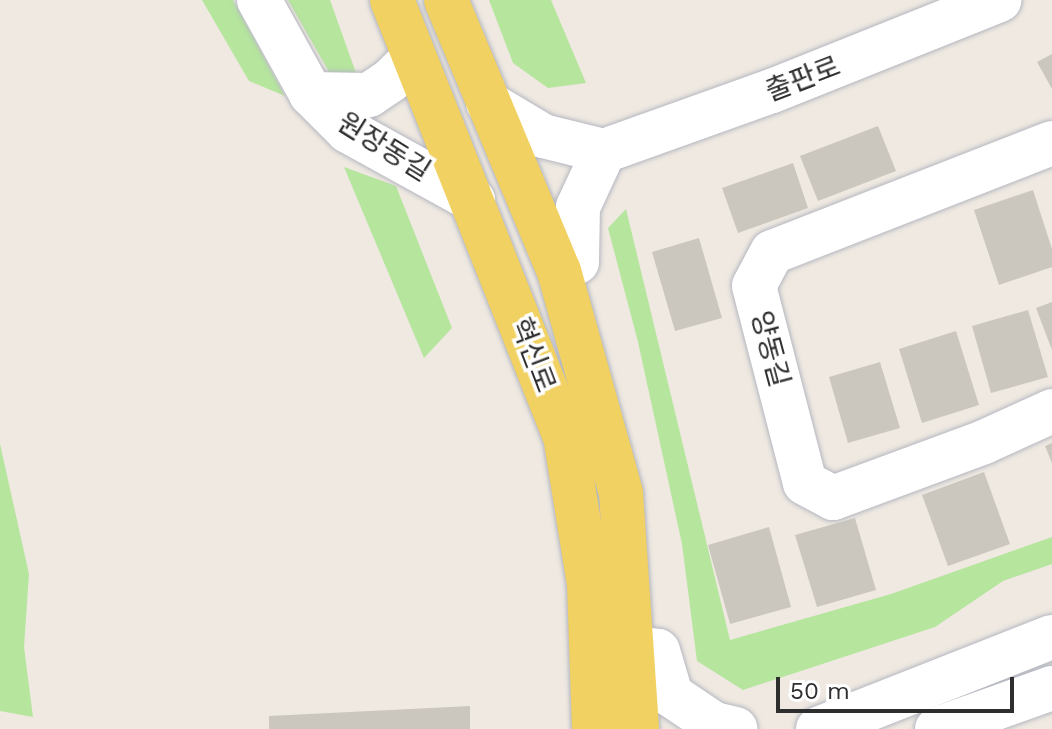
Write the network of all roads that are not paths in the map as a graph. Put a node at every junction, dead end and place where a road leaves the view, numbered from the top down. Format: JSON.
{"nodes":[{"id":1,"x":259,"y":0,"type":"edge"},
{"id":2,"x":392,"y":0,"type":"edge"},
{"id":3,"x":446,"y":0,"type":"edge"},
{"id":4,"x":1000,"y":0,"type":"edge"},
{"id":5,"x":414,"y":57,"type":"junction"},
{"id":6,"x":311,"y":94,"type":"junction"},
{"id":7,"x":488,"y":103,"type":"junction"},
{"id":8,"x":1052,"y":143,"type":"edge"},
{"id":9,"x":604,"y":151,"type":"junction"},
{"id":10,"x":473,"y":200,"type":"junction"},
{"id":11,"x":559,"y":271,"type":"junction"},
{"id":12,"x":1052,"y":411,"type":"edge"},
{"id":13,"x":1052,"y":637,"type":"edge"},
{"id":14,"x":634,"y":648,"type":"junction"},
{"id":15,"x":1052,"y":688,"type":"edge"},
{"id":16,"x":594,"y":729,"type":"edge"},
{"id":17,"x":637,"y":729,"type":"edge"},
{"id":18,"x":735,"y":729,"type":"edge"},
{"id":19,"x":818,"y":729,"type":"edge"},
{"id":20,"x":937,"y":729,"type":"edge"}],
"edges":[{"from":1,"to":6,"type":"street","name":"원장동길"},
{"from":2,"to":5,"type":"main road","name":"혁신로"},
{"from":3,"to":7,"type":"main road","name":"혁신로"},
{"from":4,"to":9,"type":"street","name":"출판로"},
{"from":5,"to":6,"type":"street"},
{"from":5,"to":10,"type":"main road","name":"혁신로"},
{"from":6,"to":10,"type":"street","name":"원장동길"},
{"from":7,"to":9,"type":"street"},
{"from":7,"to":11,"type":"main road","name":"혁신로"},
{"from":8,"to":12,"type":"street","name":"양동길"},
{"from":9,"to":11,"type":"street"},
{"from":10,"to":16,"type":"main road","name":"혁신로"},
{"from":11,"to":14,"type":"main road","name":"혁신로"},
{"from":13,"to":19,"type":"street"},
{"from":14,"to":17,"type":"main road","name":"혁신로"},
{"from":14,"to":18,"type":"street"},
{"from":15,"to":20,"type":"street"}]}
